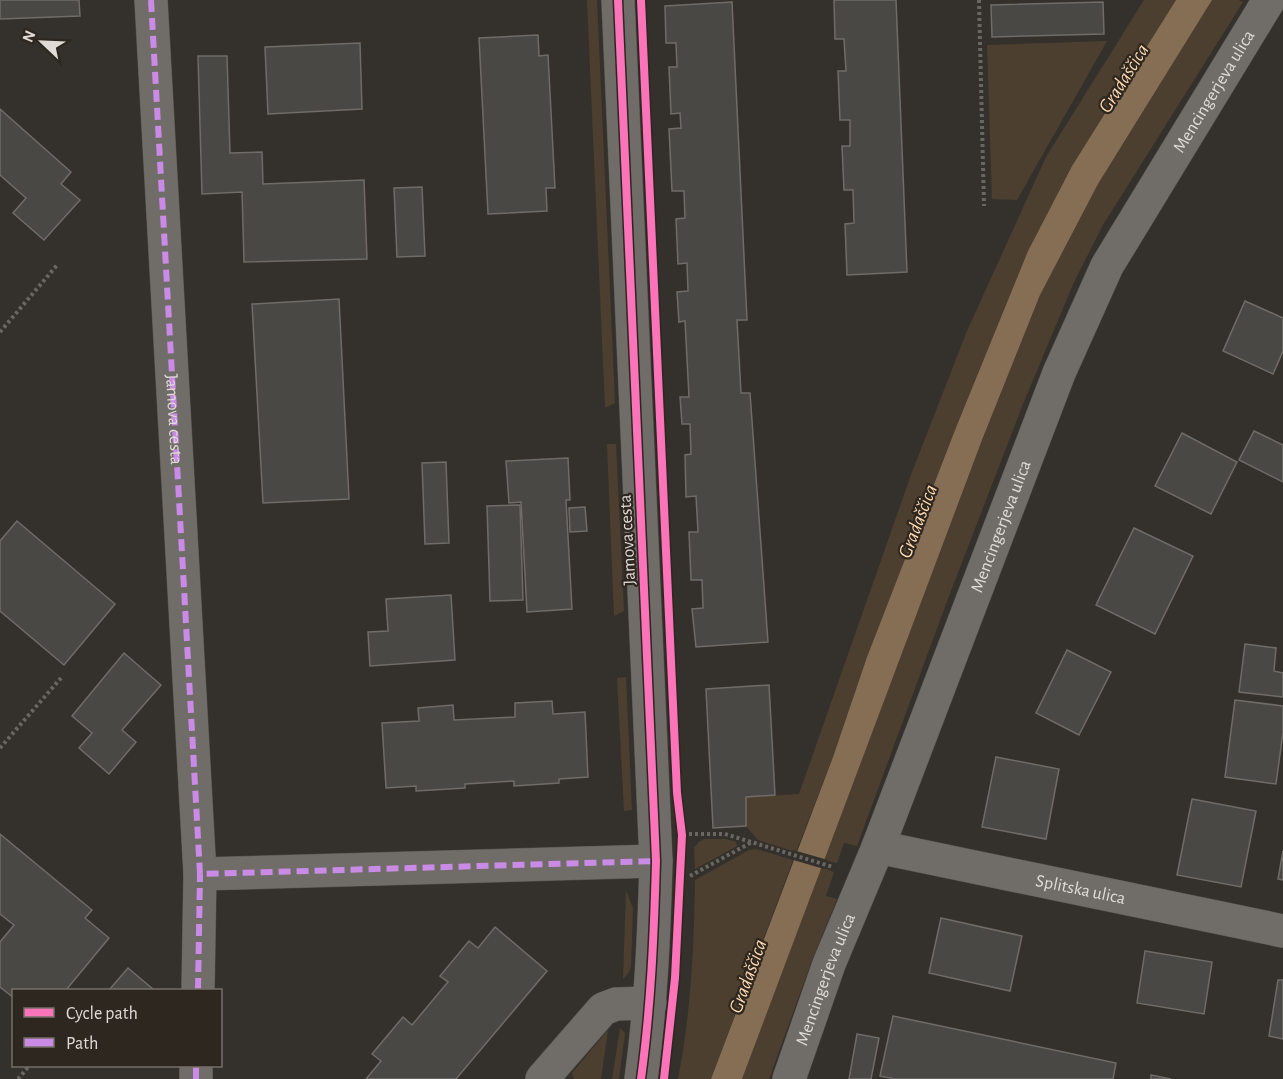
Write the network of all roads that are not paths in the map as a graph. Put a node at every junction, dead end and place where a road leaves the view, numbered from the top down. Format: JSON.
{"nodes":[{"id":1,"x":151,"y":0,"type":"edge"},
{"id":2,"x":618,"y":0,"type":"edge"},
{"id":3,"x":1269,"y":0,"type":"edge"},
{"id":4,"x":878,"y":847,"type":"junction"},
{"id":5,"x":656,"y":861,"type":"junction"},
{"id":6,"x":200,"y":874,"type":"junction"},
{"id":7,"x":1283,"y":931,"type":"edge"},
{"id":8,"x":198,"y":989,"type":"edge"},
{"id":9,"x":650,"y":1003,"type":"junction"},
{"id":10,"x":542,"y":1079,"type":"edge"},
{"id":11,"x":641,"y":1079,"type":"edge"},
{"id":12,"x":789,"y":1079,"type":"edge"}],
"edges":[{"from":1,"to":6,"type":"street","name":"Jamova cesta"},
{"from":2,"to":5,"type":"street","name":"Jamova cesta"},
{"from":3,"to":4,"type":"street","name":"Mencingerjeva ulica"},
{"from":4,"to":7,"type":"street","name":"Splitska ulica"},
{"from":4,"to":12,"type":"street","name":"Mencingerjeva ulica"},
{"from":5,"to":6,"type":"street"},
{"from":5,"to":9,"type":"street","name":"Jamova cesta"},
{"from":6,"to":8,"type":"street","name":"Jamova cesta"},
{"from":9,"to":10,"type":"street"},
{"from":9,"to":11,"type":"street","name":"Jamova cesta"}]}
